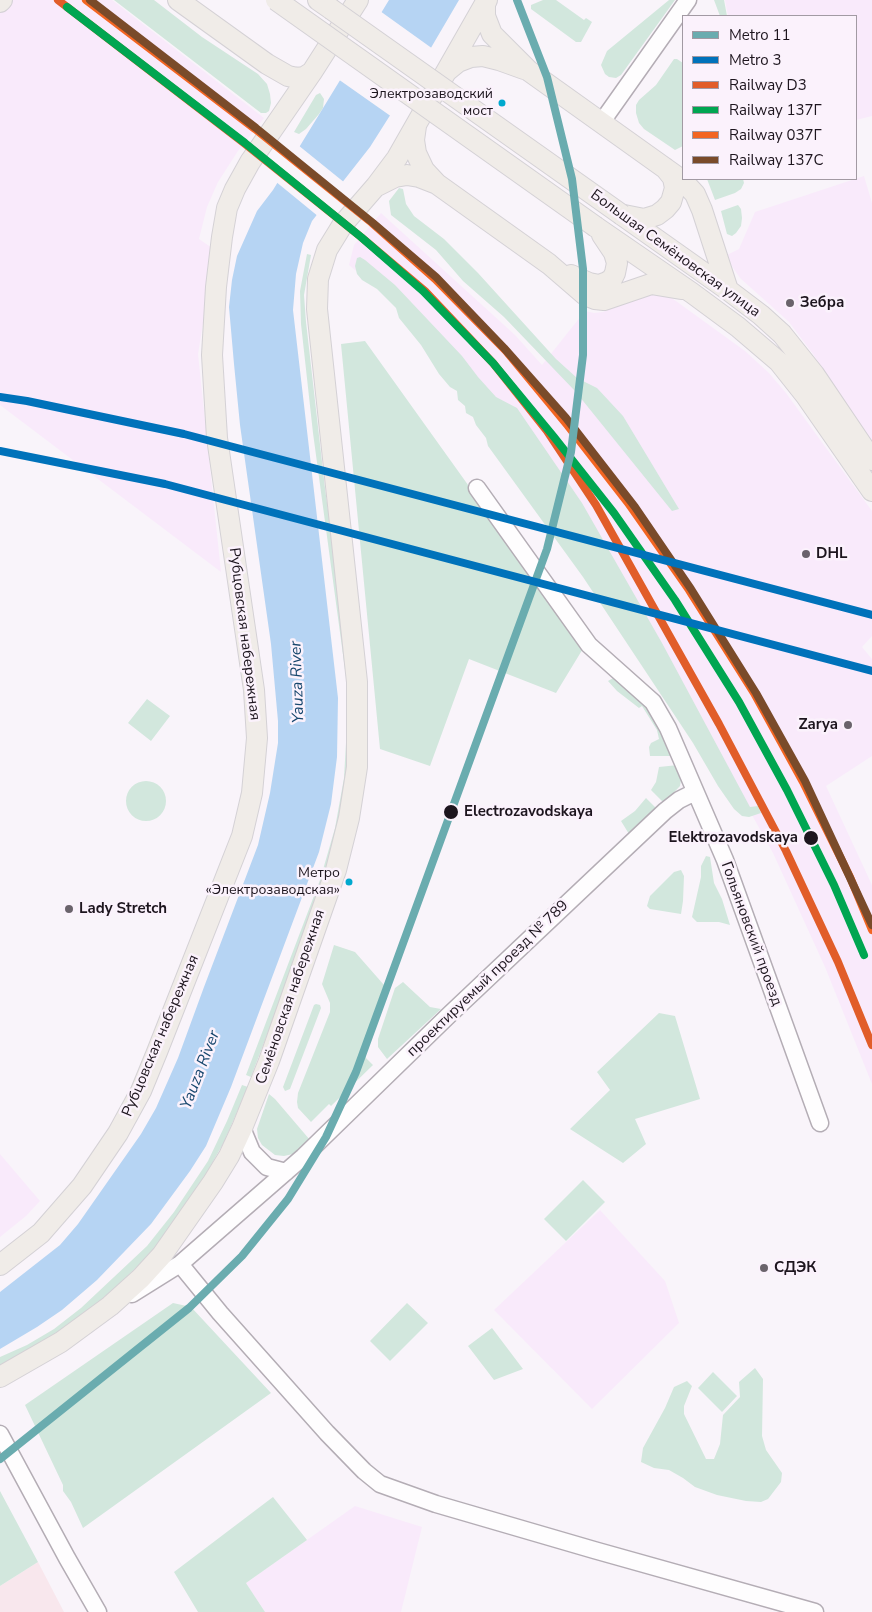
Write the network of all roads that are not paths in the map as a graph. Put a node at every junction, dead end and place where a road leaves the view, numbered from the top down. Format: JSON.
{"nodes":[{"id":1,"x":178,"y":0,"type":"edge"},
{"id":2,"x":276,"y":0,"type":"edge"},
{"id":3,"x":318,"y":0,"type":"edge"},
{"id":4,"x":358,"y":0,"type":"edge"},
{"id":5,"x":688,"y":0,"type":"edge"},
{"id":6,"x":486,"y":2,"type":"edge"},
{"id":7,"x":267,"y":64,"type":"junction"},
{"id":8,"x":529,"y":71,"type":"junction"},
{"id":9,"x":312,"y":72,"type":"junction"},
{"id":10,"x":445,"y":72,"type":"junction"},
{"id":11,"x":279,"y":120,"type":"junction"},
{"id":12,"x":417,"y":123,"type":"junction"},
{"id":13,"x":601,"y":123,"type":"junction"},
{"id":14,"x":664,"y":167,"type":"junction"},
{"id":15,"x":437,"y":184,"type":"junction"},
{"id":16,"x":376,"y":186,"type":"junction"},
{"id":17,"x":622,"y":215,"type":"junction"},
{"id":18,"x":603,"y":233,"type":"junction"},
{"id":19,"x":549,"y":264,"type":"junction"},
{"id":20,"x":728,"y":290,"type":"junction"},
{"id":21,"x":692,"y":293,"type":"junction"},
{"id":22,"x":872,"y":460,"type":"edge"},
{"id":23,"x":477,"y":488,"type":"dead end"},
{"id":24,"x":872,"y":492,"type":"edge"},
{"id":25,"x":695,"y":792,"type":"junction"},
{"id":26,"x":820,"y":1123,"type":"dead end"},
{"id":27,"x":242,"y":1128,"type":"junction"},
{"id":28,"x":286,"y":1172,"type":"junction"},
{"id":29,"x":180,"y":1264,"type":"junction"},
{"id":30,"x":0,"y":1265,"type":"edge"},
{"id":31,"x":110,"y":1306,"type":"junction"},
{"id":32,"x":0,"y":1377,"type":"edge"},
{"id":33,"x":0,"y":1434,"type":"edge"},
{"id":34,"x":98,"y":1612,"type":"edge"},
{"id":35,"x":815,"y":1612,"type":"edge"}],
"edges":[{"from":1,"to":7,"type":"main road"},
{"from":2,"to":18,"type":"main road","name":"Большая Семёновская улица","bridge":true},
{"from":3,"to":17,"type":"main road","name":"Большая Семёновская улица","bridge":true},
{"from":4,"to":9,"type":"main road","name":"Рубцовская набережная"},
{"from":5,"to":13,"type":"street"},
{"from":6,"to":8,"type":"main road"},
{"from":6,"to":10,"type":"main road","name":"Семёновская набережная"},
{"from":7,"to":9,"type":"main road"},
{"from":7,"to":11,"type":"main road"},
{"from":8,"to":10,"type":"main road"},
{"from":8,"to":13,"type":"main road"},
{"from":9,"to":11,"type":"main road","name":"Рубцовская набережная"},
{"from":10,"to":12,"type":"main road","name":"Семёновская набережная"},
{"from":11,"to":30,"type":"main road","name":"Рубцовская набережная"},
{"from":12,"to":15,"type":"main road"},
{"from":12,"to":16,"type":"main road","name":"Семёновская набережная"},
{"from":13,"to":14,"type":"main road"},
{"from":14,"to":17,"type":"main road"},
{"from":14,"to":20,"type":"main road"},
{"from":15,"to":16,"type":"main road"},
{"from":15,"to":19,"type":"main road"},
{"from":16,"to":27,"type":"main road","name":"Семёновская набережная"},
{"from":17,"to":20,"type":"main road","name":"Большая Семёновская улица"},
{"from":18,"to":19,"type":"main road"},
{"from":18,"to":21,"type":"main road","name":"Большая Семёновская улица"},
{"from":19,"to":21,"type":"main road"},
{"from":20,"to":22,"type":"main road","name":"Большая Семёновская улица"},
{"from":21,"to":24,"type":"main road","name":"Большая Семёновская улица"},
{"from":23,"to":25,"type":"street","name":"Гольяновский проезд"},
{"from":25,"to":26,"type":"street","name":"Гольяновский проезд"},
{"from":25,"to":28,"type":"street","name":"проектируемый проезд № 789"},
{"from":27,"to":28,"type":"street"},
{"from":27,"to":31,"type":"main road","name":"Семёновская набережная"},
{"from":28,"to":29,"type":"street","name":"проектируемый проезд № 789"},
{"from":29,"to":31,"type":"street","name":"проектируемый проезд № 789"},
{"from":29,"to":35,"type":"street"},
{"from":31,"to":32,"type":"main road","name":"Семёновская набережная"},
{"from":33,"to":34,"type":"street"}]}
